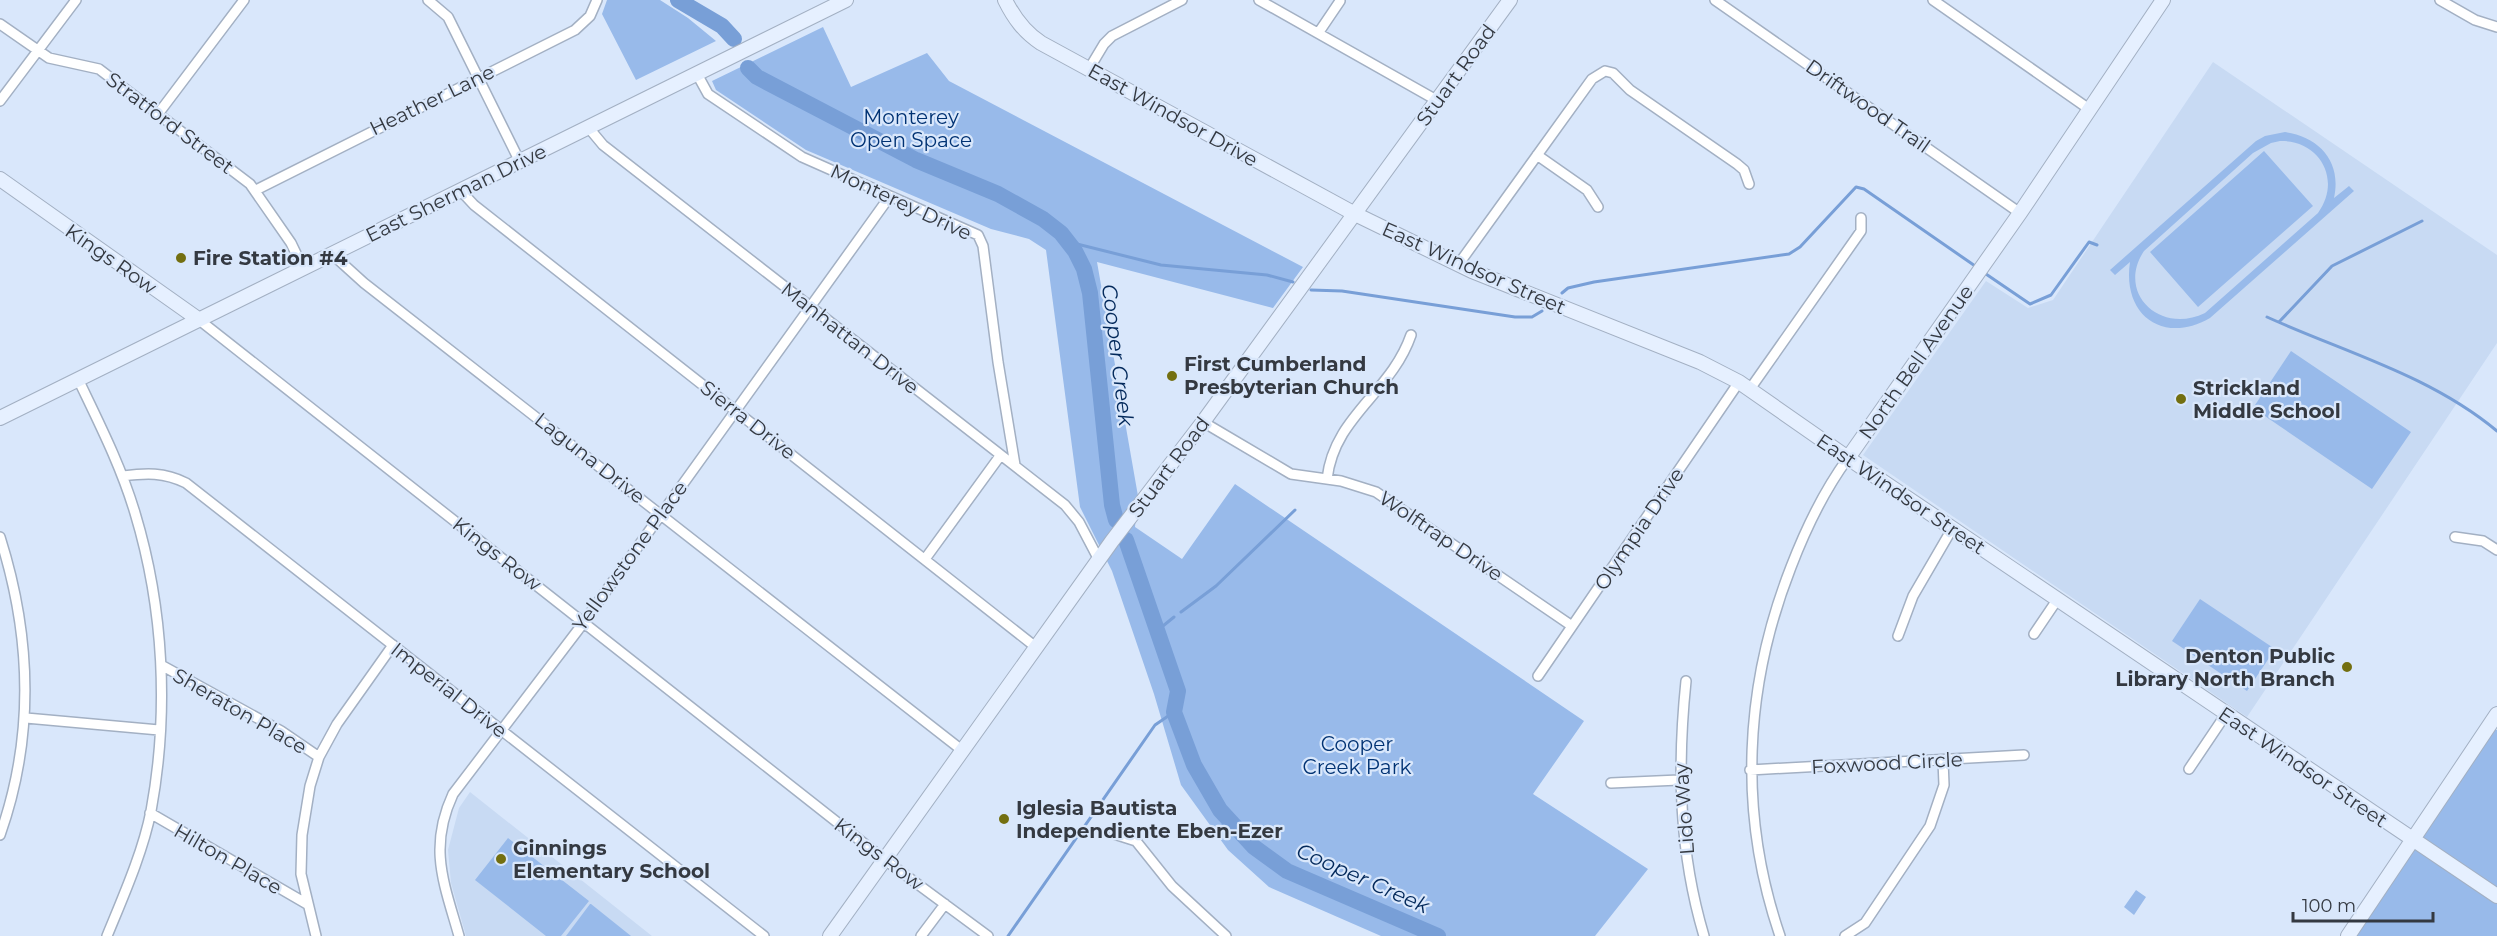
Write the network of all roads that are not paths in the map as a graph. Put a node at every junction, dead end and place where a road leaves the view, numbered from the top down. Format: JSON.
{"nodes":[{"id":1,"x":76,"y":0,"type":"edge"},
{"id":2,"x":244,"y":0,"type":"edge"},
{"id":3,"x":428,"y":0,"type":"edge"},
{"id":4,"x":597,"y":0,"type":"edge"},
{"id":5,"x":1005,"y":0,"type":"edge"},
{"id":6,"x":1182,"y":0,"type":"edge"},
{"id":7,"x":1259,"y":0,"type":"edge"},
{"id":8,"x":1510,"y":0,"type":"edge"},
{"id":9,"x":1715,"y":0,"type":"edge"},
{"id":10,"x":1933,"y":0,"type":"edge"},
{"id":11,"x":2440,"y":0,"type":"edge"},
{"id":12,"x":837,"y":2,"type":"edge"},
{"id":13,"x":1340,"y":2,"type":"dead end"},
{"id":14,"x":2158,"y":2,"type":"edge"},
{"id":15,"x":0,"y":24,"type":"edge"},
{"id":16,"x":2497,"y":27,"type":"edge"},
{"id":17,"x":1319,"y":32,"type":"junction"},
{"id":18,"x":38,"y":52,"type":"junction"},
{"id":19,"x":1089,"y":69,"type":"junction"},
{"id":20,"x":697,"y":74,"type":"junction"},
{"id":21,"x":478,"y":77,"type":"junction"},
{"id":22,"x":0,"y":101,"type":"edge"},
{"id":23,"x":1438,"y":101,"type":"junction"},
{"id":24,"x":2089,"y":109,"type":"junction"},
{"id":25,"x":158,"y":114,"type":"junction"},
{"id":26,"x":588,"y":127,"type":"junction"},
{"id":27,"x":1537,"y":155,"type":"junction"},
{"id":28,"x":520,"y":162,"type":"junction"},
{"id":29,"x":0,"y":179,"type":"edge"},
{"id":30,"x":1749,"y":184,"type":"dead end"},
{"id":31,"x":256,"y":190,"type":"junction"},
{"id":32,"x":461,"y":191,"type":"junction"},
{"id":33,"x":890,"y":196,"type":"junction"},
{"id":34,"x":1598,"y":207,"type":"dead end"},
{"id":35,"x":2020,"y":213,"type":"junction"},
{"id":36,"x":1355,"y":214,"type":"junction"},
{"id":37,"x":1862,"y":218,"type":"dead end"},
{"id":38,"x":332,"y":254,"type":"junction"},
{"id":39,"x":1458,"y":265,"type":"junction"},
{"id":40,"x":303,"y":268,"type":"junction"},
{"id":41,"x":810,"y":307,"type":"junction"},
{"id":42,"x":198,"y":320,"type":"junction"},
{"id":43,"x":1412,"y":335,"type":"dead end"},
{"id":44,"x":78,"y":379,"type":"junction"},
{"id":45,"x":1745,"y":385,"type":"junction"},
{"id":46,"x":735,"y":410,"type":"junction"},
{"id":47,"x":0,"y":418,"type":"edge"},
{"id":48,"x":1203,"y":422,"type":"junction"},
{"id":49,"x":1000,"y":456,"type":"junction"},
{"id":50,"x":1848,"y":458,"type":"junction"},
{"id":51,"x":1015,"y":465,"type":"junction"},
{"id":52,"x":123,"y":476,"type":"junction"},
{"id":53,"x":1328,"y":479,"type":"junction"},
{"id":54,"x":661,"y":513,"type":"junction"},
{"id":55,"x":1952,"y":529,"type":"junction"},
{"id":56,"x":0,"y":537,"type":"edge"},
{"id":57,"x":2455,"y":537,"type":"dead end"},
{"id":58,"x":2497,"y":550,"type":"edge"},
{"id":59,"x":925,"y":559,"type":"junction"},
{"id":60,"x":1099,"y":560,"type":"junction"},
{"id":61,"x":2057,"y":600,"type":"junction"},
{"id":62,"x":584,"y":621,"type":"junction"},
{"id":63,"x":1572,"y":626,"type":"junction"},
{"id":64,"x":2034,"y":634,"type":"dead end"},
{"id":65,"x":1898,"y":636,"type":"dead end"},
{"id":66,"x":393,"y":645,"type":"junction"},
{"id":67,"x":1037,"y":648,"type":"junction"},
{"id":68,"x":161,"y":665,"type":"junction"},
{"id":69,"x":1538,"y":676,"type":"dead end"},
{"id":70,"x":1686,"y":681,"type":"dead end"},
{"id":71,"x":2226,"y":714,"type":"junction"},
{"id":72,"x":2497,"y":714,"type":"edge"},
{"id":73,"x":26,"y":718,"type":"junction"},
{"id":74,"x":159,"y":730,"type":"junction"},
{"id":75,"x":500,"y":731,"type":"junction"},
{"id":76,"x":963,"y":751,"type":"junction"},
{"id":77,"x":2024,"y":754,"type":"dead end"},
{"id":78,"x":319,"y":757,"type":"junction"},
{"id":79,"x":1943,"y":760,"type":"junction"},
{"id":80,"x":2188,"y":769,"type":"dead end"},
{"id":81,"x":1750,"y":770,"type":"junction"},
{"id":82,"x":1679,"y":780,"type":"junction"},
{"id":83,"x":1611,"y":783,"type":"dead end"},
{"id":84,"x":150,"y":813,"type":"junction"},
{"id":85,"x":1114,"y":834,"type":"dead end"},
{"id":86,"x":0,"y":835,"type":"edge"},
{"id":87,"x":2411,"y":840,"type":"junction"},
{"id":88,"x":885,"y":860,"type":"junction"},
{"id":89,"x":2497,"y":896,"type":"edge"},
{"id":90,"x":307,"y":904,"type":"junction"},
{"id":91,"x":945,"y":904,"type":"junction"},
{"id":92,"x":107,"y":936,"type":"edge"},
{"id":93,"x":316,"y":936,"type":"edge"},
{"id":94,"x":459,"y":936,"type":"edge"},
{"id":95,"x":764,"y":936,"type":"edge"},
{"id":96,"x":830,"y":936,"type":"edge"},
{"id":97,"x":921,"y":936,"type":"edge"},
{"id":98,"x":988,"y":936,"type":"edge"},
{"id":99,"x":1226,"y":936,"type":"edge"},
{"id":100,"x":1704,"y":936,"type":"edge"},
{"id":101,"x":1780,"y":936,"type":"edge"},
{"id":102,"x":1845,"y":936,"type":"edge"},
{"id":103,"x":2348,"y":936,"type":"edge"}],
"edges":[{"from":1,"to":18,"type":"street"},
{"from":2,"to":25,"type":"street"},
{"from":3,"to":21,"type":"street"},
{"from":4,"to":21,"type":"street","name":"Heather Lane"},
{"from":5,"to":19,"type":"street","name":"East Windsor Drive"},
{"from":6,"to":19,"type":"street"},
{"from":7,"to":17,"type":"street"},
{"from":8,"to":23,"type":"street","name":"Stuart Road"},
{"from":9,"to":35,"type":"street","name":"Driftwood Trail"},
{"from":10,"to":24,"type":"street"},
{"from":11,"to":16,"type":"street"},
{"from":12,"to":20,"type":"street","name":"East Sherman Drive"},
{"from":13,"to":17,"type":"street"},
{"from":14,"to":24,"type":"street","name":"North Bell Avenue"},
{"from":15,"to":18,"type":"street","name":"Stratford Street"},
{"from":17,"to":23,"type":"street"},
{"from":18,"to":22,"type":"street"},
{"from":18,"to":25,"type":"street","name":"Stratford Street"},
{"from":19,"to":36,"type":"street","name":"East Windsor Drive"},
{"from":20,"to":26,"type":"street","name":"East Sherman Drive"},
{"from":20,"to":33,"type":"street","name":"Monterey Drive"},
{"from":21,"to":28,"type":"street"},
{"from":21,"to":31,"type":"street","name":"Heather Lane"},
{"from":23,"to":36,"type":"street","name":"Stuart Road"},
{"from":24,"to":35,"type":"street","name":"North Bell Avenue"},
{"from":25,"to":31,"type":"street","name":"Stratford Street"},
{"from":26,"to":28,"type":"street","name":"East Sherman Drive"},
{"from":26,"to":41,"type":"street","name":"Manhattan Drive"},
{"from":27,"to":30,"type":"street"},
{"from":27,"to":34,"type":"street"},
{"from":27,"to":39,"type":"street"},
{"from":28,"to":32,"type":"street","name":"East Sherman Drive"},
{"from":29,"to":42,"type":"street","name":"Kings Row"},
{"from":31,"to":40,"type":"street","name":"Stratford Street"},
{"from":32,"to":38,"type":"street","name":"East Sherman Drive"},
{"from":32,"to":46,"type":"street","name":"Sierra Drive"},
{"from":33,"to":41,"type":"street","name":"Yellowstone Place"},
{"from":33,"to":51,"type":"street","name":"Monterey Drive"},
{"from":35,"to":50,"type":"street","name":"North Bell Avenue"},
{"from":36,"to":39,"type":"street","name":"East Windsor Street"},
{"from":36,"to":48,"type":"street","name":"Stuart Road"},
{"from":37,"to":45,"type":"street","name":"Olympia Drive"},
{"from":38,"to":40,"type":"street","name":"East Sherman Drive"},
{"from":38,"to":54,"type":"street","name":"Laguna Drive"},
{"from":39,"to":45,"type":"street","name":"East Windsor Street"},
{"from":40,"to":42,"type":"street","name":"East Sherman Drive"},
{"from":41,"to":46,"type":"street","name":"Yellowstone Place"},
{"from":41,"to":49,"type":"street","name":"Manhattan Drive"},
{"from":42,"to":44,"type":"street","name":"East Sherman Drive"},
{"from":42,"to":62,"type":"street","name":"Kings Row"},
{"from":43,"to":53,"type":"street"},
{"from":44,"to":47,"type":"street","name":"East Sherman Drive"},
{"from":44,"to":52,"type":"street"},
{"from":45,"to":50,"type":"street","name":"East Windsor Street"},
{"from":45,"to":63,"type":"street","name":"Olympia Drive"},
{"from":46,"to":54,"type":"street","name":"Yellowstone Place"},
{"from":46,"to":59,"type":"street","name":"Sierra Drive"},
{"from":48,"to":53,"type":"street","name":"Wolftrap Drive"},
{"from":48,"to":60,"type":"street","name":"Stuart Road"},
{"from":49,"to":51,"type":"street","name":"Manhattan Drive"},
{"from":49,"to":59,"type":"street"},
{"from":50,"to":55,"type":"street","name":"East Windsor Street"},
{"from":50,"to":81,"type":"street","name":"North Bell Avenue"},
{"from":51,"to":60,"type":"street","name":"Manhattan Drive"},
{"from":52,"to":66,"type":"street","name":"Imperial Drive"},
{"from":52,"to":68,"type":"street"},
{"from":53,"to":63,"type":"street","name":"Wolftrap Drive"},
{"from":54,"to":62,"type":"street","name":"Yellowstone Place"},
{"from":54,"to":76,"type":"street","name":"Laguna Drive"},
{"from":55,"to":61,"type":"street","name":"East Windsor Street"},
{"from":55,"to":65,"type":"street"},
{"from":56,"to":73,"type":"street"},
{"from":57,"to":58,"type":"street"},
{"from":59,"to":67,"type":"street","name":"Sierra Drive"},
{"from":60,"to":67,"type":"street","name":"Stuart Road"},
{"from":61,"to":64,"type":"street"},
{"from":61,"to":71,"type":"street","name":"East Windsor Street"},
{"from":62,"to":75,"type":"street","name":"Yellowstone Place"},
{"from":62,"to":88,"type":"street","name":"Kings Row"},
{"from":63,"to":69,"type":"street","name":"Olympia Drive"},
{"from":66,"to":75,"type":"street","name":"Imperial Drive"},
{"from":66,"to":78,"type":"street"},
{"from":67,"to":76,"type":"street","name":"Stuart Road"},
{"from":68,"to":74,"type":"street"},
{"from":68,"to":78,"type":"street","name":"Sheraton Place"},
{"from":70,"to":82,"type":"street","name":"Lido Way"},
{"from":71,"to":80,"type":"street"},
{"from":71,"to":87,"type":"street","name":"East Windsor Street"},
{"from":72,"to":87,"type":"street"},
{"from":73,"to":74,"type":"street"},
{"from":73,"to":86,"type":"street"},
{"from":74,"to":84,"type":"street"},
{"from":75,"to":94,"type":"street","name":"Yellowstone Place"},
{"from":75,"to":95,"type":"street","name":"Imperial Drive"},
{"from":76,"to":88,"type":"street","name":"Stuart Road"},
{"from":77,"to":79,"type":"street","name":"Foxwood Circle"},
{"from":78,"to":90,"type":"street"},
{"from":79,"to":81,"type":"street","name":"Foxwood Circle"},
{"from":79,"to":102,"type":"street"},
{"from":81,"to":101,"type":"street","name":"North Bell Avenue"},
{"from":82,"to":83,"type":"street"},
{"from":82,"to":100,"type":"street","name":"Lido Way"},
{"from":84,"to":90,"type":"street","name":"Hilton Place"},
{"from":84,"to":92,"type":"street"},
{"from":85,"to":99,"type":"street"},
{"from":87,"to":89,"type":"street","name":"East Windsor Street"},
{"from":87,"to":103,"type":"street"},
{"from":88,"to":91,"type":"street","name":"Kings Row"},
{"from":88,"to":96,"type":"street","name":"Stuart Road"},
{"from":90,"to":93,"type":"street"},
{"from":91,"to":97,"type":"street"},
{"from":91,"to":98,"type":"street","name":"Kings Row"}]}
